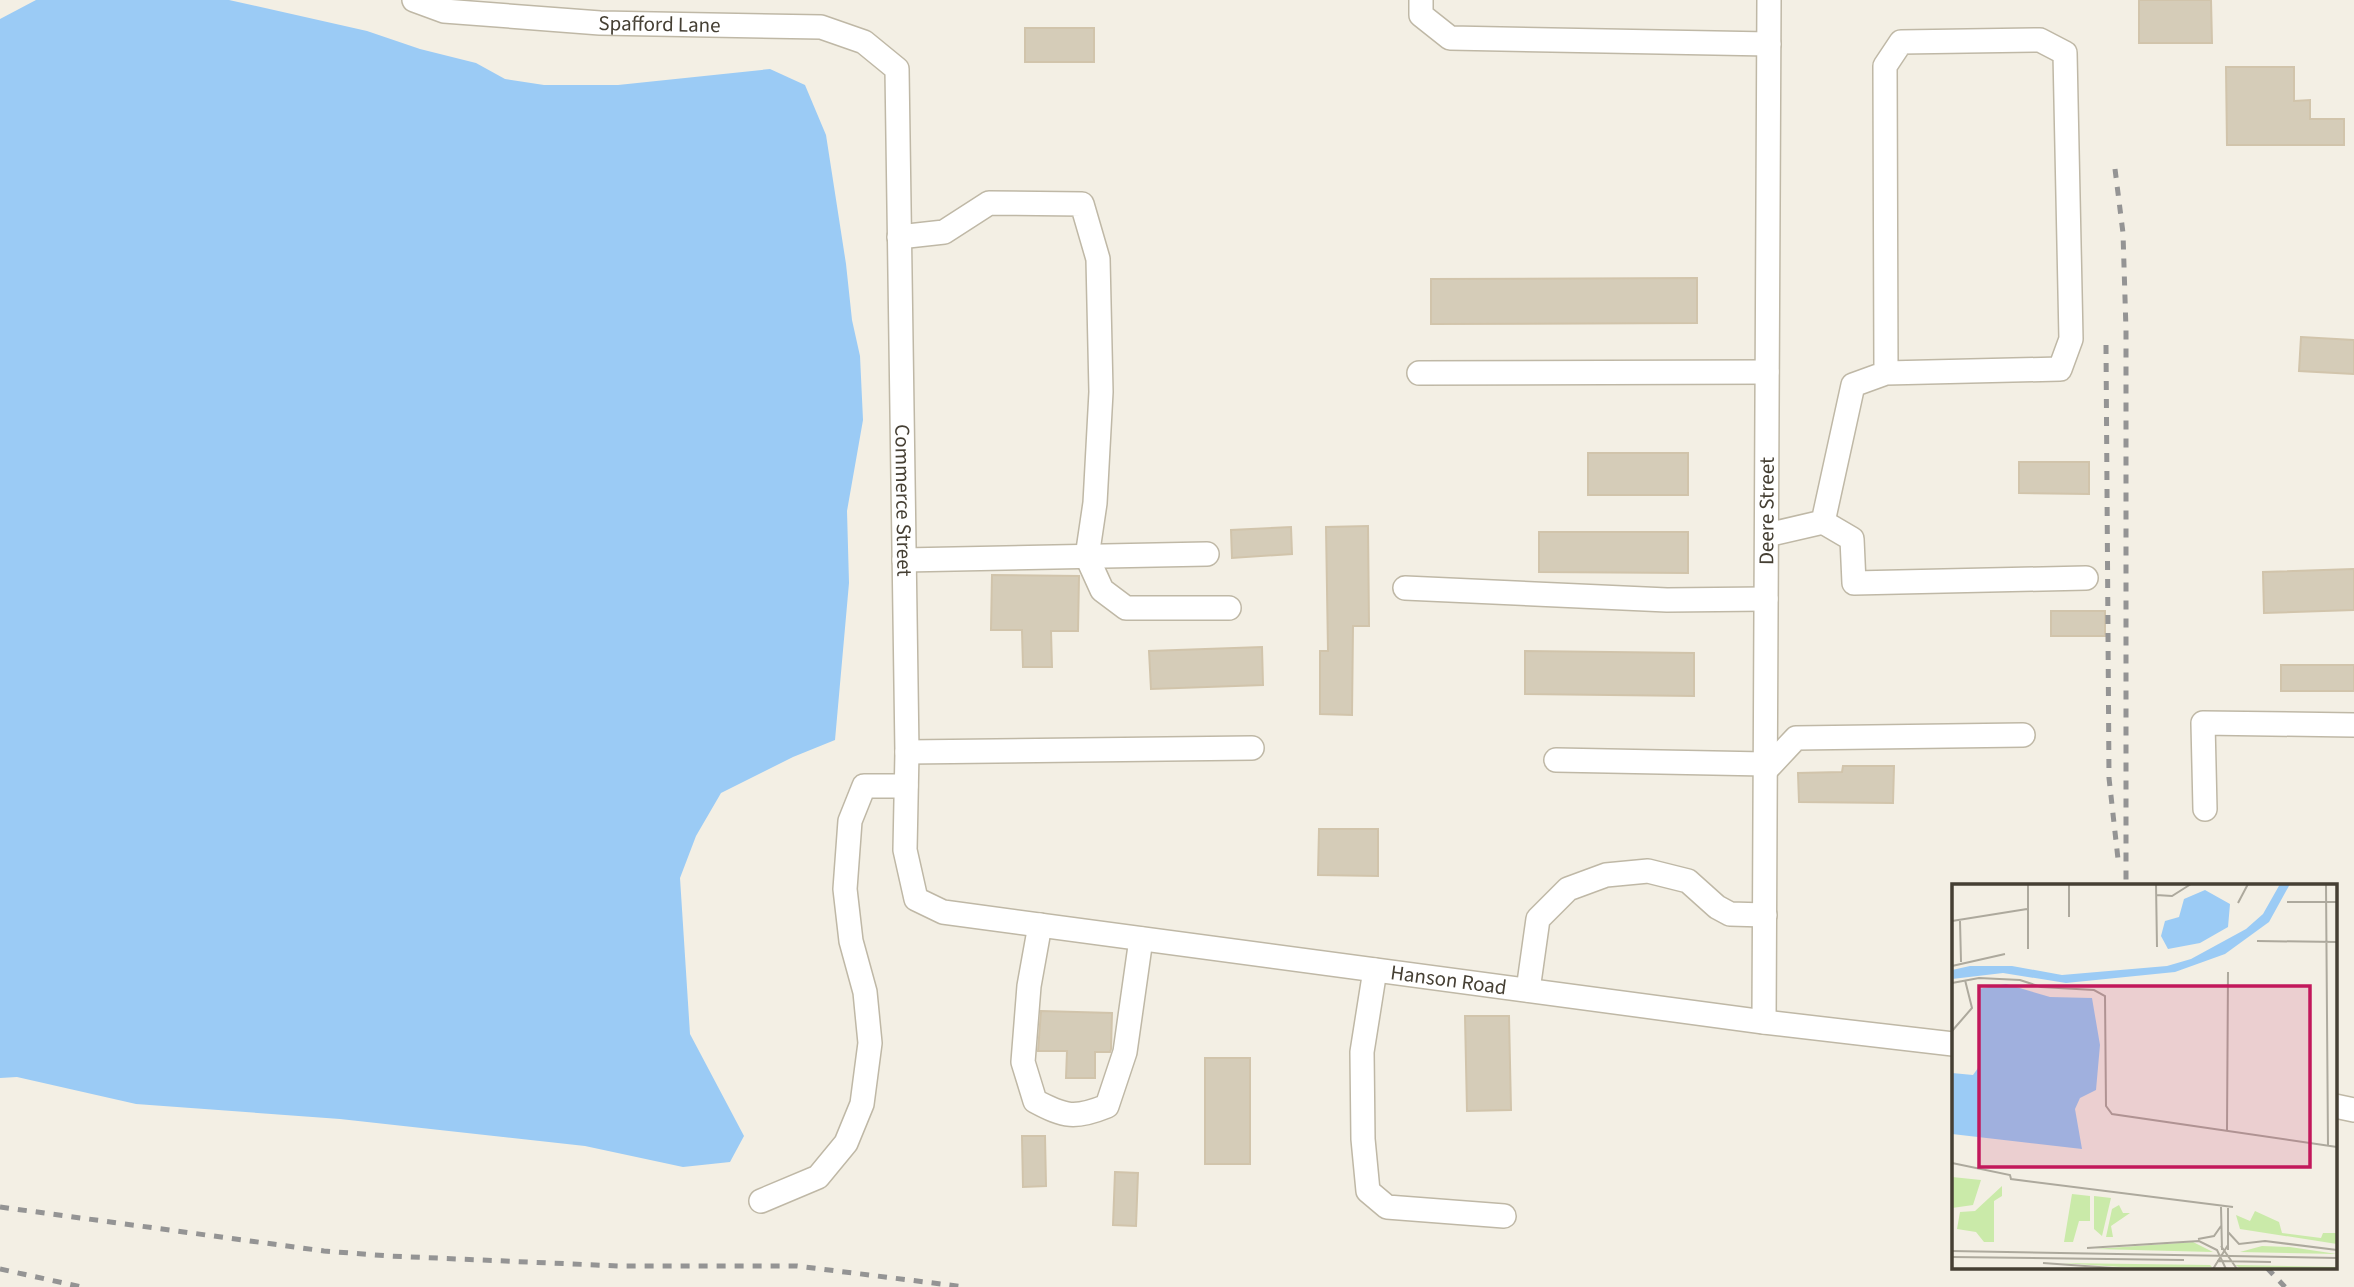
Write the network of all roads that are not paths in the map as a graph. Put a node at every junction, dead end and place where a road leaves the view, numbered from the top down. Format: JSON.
{"nodes":[{"id":1,"x":414,"y":0,"type":"edge"},
{"id":2,"x":1421,"y":0,"type":"edge"},
{"id":3,"x":1769,"y":0,"type":"edge"},
{"id":4,"x":1769,"y":44,"type":"junction"},
{"id":5,"x":897,"y":69,"type":"joint"},
{"id":6,"x":900,"y":237,"type":"junction"},
{"id":7,"x":1768,"y":372,"type":"junction"},
{"id":8,"x":1419,"y":373,"type":"dead end"},
{"id":9,"x":1886,"y":373,"type":"junction"},
{"id":10,"x":1823,"y":522,"type":"junction"},
{"id":11,"x":1766,"y":535,"type":"junction"},
{"id":12,"x":1207,"y":554,"type":"dead end"},
{"id":13,"x":1087,"y":557,"type":"junction"},
{"id":14,"x":904,"y":560,"type":"junction"},
{"id":15,"x":2086,"y":578,"type":"dead end"},
{"id":16,"x":1405,"y":588,"type":"dead end"},
{"id":17,"x":1766,"y":599,"type":"junction"},
{"id":18,"x":1229,"y":608,"type":"dead end"},
{"id":19,"x":2354,"y":725,"type":"edge"},
{"id":20,"x":2023,"y":735,"type":"dead end"},
{"id":21,"x":1252,"y":748,"type":"dead end"},
{"id":22,"x":907,"y":752,"type":"junction"},
{"id":23,"x":1556,"y":760,"type":"dead end"},
{"id":24,"x":1765,"y":768,"type":"junction"},
{"id":25,"x":906,"y":786,"type":"junction"},
{"id":26,"x":2205,"y":809,"type":"dead end"},
{"id":27,"x":943,"y":912,"type":"joint"},
{"id":28,"x":1765,"y":915,"type":"junction"},
{"id":29,"x":1040,"y":925,"type":"junction"},
{"id":30,"x":1141,"y":939,"type":"junction"},
{"id":31,"x":1375,"y":970,"type":"junction"},
{"id":32,"x":1528,"y":990,"type":"junction"},
{"id":33,"x":1764,"y":1022,"type":"junction"},
{"id":34,"x":1952,"y":1044,"type":"edge"},
{"id":35,"x":2336,"y":1106,"type":"edge"},
{"id":36,"x":2354,"y":1110,"type":"edge"},
{"id":37,"x":761,"y":1201,"type":"dead end"},
{"id":38,"x":1504,"y":1216,"type":"dead end"}],
"edges":[{"from":1,"to":5,"type":"street","name":"Spafford Lane"},
{"from":2,"to":4,"type":"street"},
{"from":3,"to":4,"type":"street","name":"Deere Street"},
{"from":4,"to":7,"type":"street","name":"Deere Street"},
{"from":5,"to":6,"type":"street","name":"Commerce Street"},
{"from":6,"to":13,"type":"street"},
{"from":6,"to":14,"type":"street","name":"Commerce Street"},
{"from":7,"to":8,"type":"street"},
{"from":7,"to":11,"type":"street","name":"Deere Street"},
{"from":9,"to":9,"type":"street"},
{"from":9,"to":10,"type":"street"},
{"from":10,"to":11,"type":"street"},
{"from":10,"to":15,"type":"street"},
{"from":11,"to":17,"type":"street","name":"Deere Street"},
{"from":12,"to":13,"type":"street"},
{"from":13,"to":14,"type":"street"},
{"from":13,"to":18,"type":"street"},
{"from":14,"to":22,"type":"street","name":"Commerce Street"},
{"from":16,"to":17,"type":"street"},
{"from":17,"to":24,"type":"street","name":"Deere Street"},
{"from":19,"to":26,"type":"street"},
{"from":20,"to":24,"type":"street"},
{"from":21,"to":22,"type":"street"},
{"from":22,"to":25,"type":"street","name":"Commerce Street"},
{"from":23,"to":24,"type":"street"},
{"from":24,"to":28,"type":"street","name":"Deere Street"},
{"from":25,"to":27,"type":"street","name":"Commerce Street"},
{"from":25,"to":37,"type":"street"},
{"from":27,"to":29,"type":"street","name":"Hanson Road"},
{"from":28,"to":32,"type":"street"},
{"from":28,"to":33,"type":"street","name":"Deere Street"},
{"from":29,"to":30,"type":"street","name":"Hanson Road"},
{"from":29,"to":30,"type":"street"},
{"from":30,"to":31,"type":"street","name":"Hanson Road"},
{"from":31,"to":32,"type":"street","name":"Hanson Road"},
{"from":31,"to":38,"type":"street"},
{"from":32,"to":33,"type":"street","name":"Hanson Road"},
{"from":33,"to":34,"type":"street","name":"Hanson Road"},
{"from":35,"to":36,"type":"street"}]}
